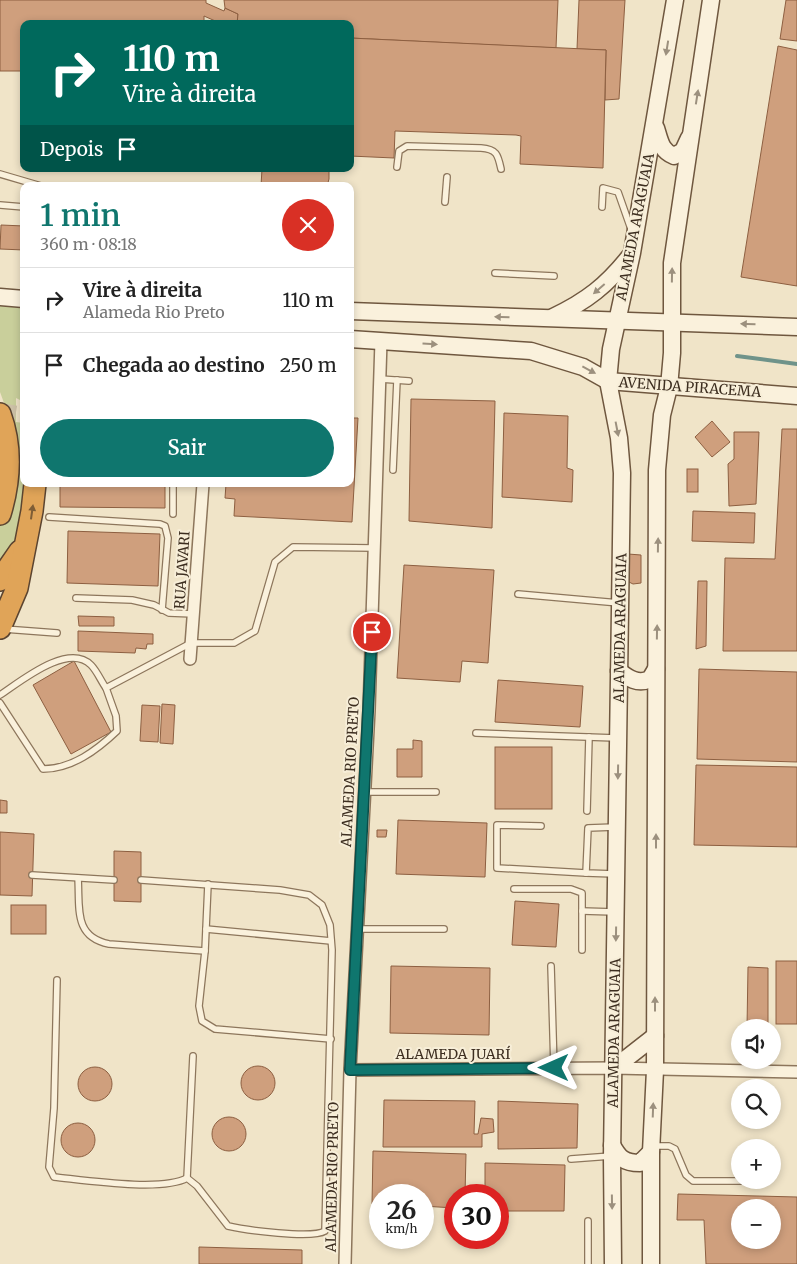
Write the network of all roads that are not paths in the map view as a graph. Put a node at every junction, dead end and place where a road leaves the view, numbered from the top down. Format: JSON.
{"nodes":[{"id":1,"x":675,"y":0,"type":"edge"},
{"id":2,"x":711,"y":0,"type":"edge"},
{"id":3,"x":655,"y":126,"type":"junction"},
{"id":4,"x":691,"y":130,"type":"junction"},
{"id":5,"x":397,"y":166,"type":"dead end"},
{"id":6,"x":501,"y":169,"type":"dead end"},
{"id":7,"x":0,"y":174,"type":"edge"},
{"id":8,"x":447,"y":177,"type":"dead end"},
{"id":9,"x":27,"y":182,"type":"edge"},
{"id":10,"x":445,"y":202,"type":"dead end"},
{"id":11,"x":0,"y":205,"type":"edge"},
{"id":12,"x":20,"y":207,"type":"edge"},
{"id":13,"x":602,"y":207,"type":"dead end"},
{"id":14,"x":633,"y":247,"type":"junction"},
{"id":15,"x":495,"y":272,"type":"dead end"},
{"id":16,"x":554,"y":276,"type":"dead end"},
{"id":17,"x":0,"y":297,"type":"edge"},
{"id":18,"x":20,"y":299,"type":"edge"},
{"id":19,"x":354,"y":311,"type":"edge"},
{"id":20,"x":551,"y":318,"type":"junction"},
{"id":21,"x":616,"y":321,"type":"junction"},
{"id":22,"x":672,"y":324,"type":"junction"},
{"id":23,"x":797,"y":327,"type":"edge"},
{"id":24,"x":354,"y":339,"type":"edge"},
{"id":25,"x":381,"y":341,"type":"junction"},
{"id":26,"x":380,"y":379,"type":"junction"},
{"id":27,"x":397,"y":380,"type":"junction"},
{"id":28,"x":409,"y":381,"type":"dead end"},
{"id":29,"x":608,"y":381,"type":"junction"},
{"id":30,"x":669,"y":387,"type":"junction"},
{"id":31,"x":797,"y":396,"type":"edge"},
{"id":32,"x":0,"y":414,"type":"edge"},
{"id":33,"x":394,"y":470,"type":"dead end"},
{"id":34,"x":35,"y":487,"type":"edge"},
{"id":35,"x":173,"y":487,"type":"edge"},
{"id":36,"x":203,"y":487,"type":"edge"},
{"id":37,"x":0,"y":514,"type":"edge"},
{"id":38,"x":172,"y":514,"type":"dead end"},
{"id":39,"x":49,"y":517,"type":"dead end"},
{"id":40,"x":27,"y":540,"type":"junction"},
{"id":41,"x":374,"y":548,"type":"junction"},
{"id":42,"x":0,"y":580,"type":"edge"},
{"id":43,"x":518,"y":594,"type":"dead end"},
{"id":44,"x":76,"y":598,"type":"dead end"},
{"id":45,"x":621,"y":603,"type":"junction"},
{"id":46,"x":162,"y":610,"type":"junction"},
{"id":47,"x":194,"y":614,"type":"junction"},
{"id":48,"x":0,"y":629,"type":"edge"},
{"id":49,"x":57,"y":633,"type":"dead end"},
{"id":50,"x":192,"y":643,"type":"junction"},
{"id":51,"x":190,"y":659,"type":"dead end"},
{"id":52,"x":656,"y":669,"type":"junction"},
{"id":53,"x":619,"y":671,"type":"junction"},
{"id":54,"x":106,"y":688,"type":"junction"},
{"id":55,"x":0,"y":695,"type":"edge"},
{"id":56,"x":0,"y":703,"type":"edge"},
{"id":57,"x":476,"y":733,"type":"dead end"},
{"id":58,"x":589,"y":737,"type":"junction"},
{"id":59,"x":618,"y":738,"type":"junction"},
{"id":60,"x":364,"y":792,"type":"junction"},
{"id":61,"x":436,"y":792,"type":"dead end"},
{"id":62,"x":587,"y":811,"type":"dead end"},
{"id":63,"x":542,"y":826,"type":"dead end"},
{"id":64,"x":618,"y":827,"type":"junction"},
{"id":65,"x":586,"y":872,"type":"junction"},
{"id":66,"x":617,"y":874,"type":"junction"},
{"id":67,"x":32,"y":875,"type":"dead end"},
{"id":68,"x":78,"y":878,"type":"junction"},
{"id":69,"x":114,"y":880,"type":"dead end"},
{"id":70,"x":141,"y":880,"type":"dead end"},
{"id":71,"x":208,"y":884,"type":"junction"},
{"id":72,"x":514,"y":889,"type":"dead end"},
{"id":73,"x":582,"y":911,"type":"junction"},
{"id":74,"x":617,"y":912,"type":"junction"},
{"id":75,"x":206,"y":929,"type":"junction"},
{"id":76,"x":357,"y":929,"type":"junction"},
{"id":77,"x":444,"y":929,"type":"dead end"},
{"id":78,"x":331,"y":941,"type":"junction"},
{"id":79,"x":582,"y":950,"type":"dead end"},
{"id":80,"x":205,"y":952,"type":"junction"},
{"id":81,"x":552,"y":966,"type":"dead end"},
{"id":82,"x":57,"y":980,"type":"dead end"},
{"id":83,"x":655,"y":1036,"type":"junction"},
{"id":84,"x":331,"y":1039,"type":"junction"},
{"id":85,"x":193,"y":1056,"type":"dead end"},
{"id":86,"x":554,"y":1068,"type":"junction"},
{"id":87,"x":614,"y":1068,"type":"junction"},
{"id":88,"x":350,"y":1070,"type":"junction"},
{"id":89,"x":655,"y":1070,"type":"junction"},
{"id":90,"x":797,"y":1072,"type":"edge"},
{"id":91,"x":651,"y":1149,"type":"junction"},
{"id":92,"x":612,"y":1151,"type":"junction"},
{"id":93,"x":571,"y":1159,"type":"dead end"},
{"id":94,"x":187,"y":1178,"type":"junction"},
{"id":95,"x":612,"y":1180,"type":"junction"},
{"id":96,"x":731,"y":1181,"type":"edge"},
{"id":97,"x":652,"y":1182,"type":"junction"},
{"id":98,"x":588,"y":1222,"type":"dead end"},
{"id":99,"x":345,"y":1264,"type":"edge"},
{"id":100,"x":588,"y":1264,"type":"edge"},
{"id":101,"x":613,"y":1264,"type":"edge"},
{"id":102,"x":651,"y":1264,"type":"edge"}],
"edges":[{"from":1,"to":3,"type":"street","name":"ALAMEDA ARAGUAIA","one_way":true},
{"from":4,"to":2,"type":"street","one_way":true},
{"from":3,"to":4,"type":"street"},
{"from":3,"to":14,"type":"street","name":"ALAMEDA ARAGUAIA"},
{"from":22,"to":4,"type":"street","one_way":true},
{"from":5,"to":6,"type":"lane"},
{"from":7,"to":9,"type":"lane"},
{"from":8,"to":10,"type":"lane"},
{"from":11,"to":12,"type":"lane"},
{"from":13,"to":14,"type":"lane"},
{"from":14,"to":20,"type":"street","one_way":true},
{"from":14,"to":21,"type":"street","name":"ALAMEDA ARAGUAIA"},
{"from":15,"to":16,"type":"lane"},
{"from":17,"to":18,"type":"street"},
{"from":20,"to":19,"type":"street","one_way":true},
{"from":20,"to":21,"type":"street"},
{"from":21,"to":22,"type":"street"},
{"from":21,"to":29,"type":"street","name":"ALAMEDA ARAGUAIA"},
{"from":23,"to":22,"type":"street","one_way":true},
{"from":22,"to":30,"type":"street"},
{"from":24,"to":25,"type":"street","name":"AVENIDA PIRACEMA"},
{"from":25,"to":26,"type":"street","name":"ALAMEDA RIO PRETO"},
{"from":25,"to":29,"type":"street","name":"AVENIDA PIRACEMA","one_way":true},
{"from":26,"to":27,"type":"lane"},
{"from":26,"to":41,"type":"street","name":"ALAMEDA RIO PRETO"},
{"from":27,"to":28,"type":"lane"},
{"from":27,"to":33,"type":"lane"},
{"from":29,"to":30,"type":"street","name":"AVENIDA PIRACEMA"},
{"from":29,"to":45,"type":"street","name":"ALAMEDA ARAGUAIA","one_way":true},
{"from":30,"to":31,"type":"street","name":"AVENIDA PIRACEMA"},
{"from":52,"to":30,"type":"street","one_way":true},
{"from":32,"to":37,"type":"highway"},
{"from":40,"to":34,"type":"highway","one_way":true},
{"from":35,"to":38,"type":"lane"},
{"from":36,"to":47,"type":"street","name":"RUA JAVARI"},
{"from":39,"to":46,"type":"lane"},
{"from":40,"to":42,"type":"highway"},
{"from":40,"to":48,"type":"highway"},
{"from":41,"to":50,"type":"lane"},
{"from":41,"to":60,"type":"street","name":"ALAMEDA RIO PRETO"},
{"from":43,"to":45,"type":"lane"},
{"from":44,"to":46,"type":"lane"},
{"from":45,"to":53,"type":"street","name":"ALAMEDA ARAGUAIA"},
{"from":46,"to":47,"type":"lane"},
{"from":47,"to":50,"type":"street","name":"RUA JAVARI"},
{"from":48,"to":49,"type":"lane"},
{"from":50,"to":51,"type":"street","name":"RUA JAVARI"},
{"from":50,"to":54,"type":"lane"},
{"from":52,"to":53,"type":"street"},
{"from":83,"to":52,"type":"street","one_way":true},
{"from":53,"to":59,"type":"street","name":"ALAMEDA ARAGUAIA"},
{"from":54,"to":55,"type":"lane"},
{"from":54,"to":56,"type":"lane"},
{"from":57,"to":58,"type":"lane"},
{"from":58,"to":59,"type":"lane"},
{"from":58,"to":62,"type":"lane"},
{"from":59,"to":64,"type":"street","name":"ALAMEDA ARAGUAIA","one_way":true},
{"from":60,"to":61,"type":"lane"},
{"from":60,"to":76,"type":"street","name":"ALAMEDA RIO PRETO"},
{"from":63,"to":65,"type":"lane"},
{"from":64,"to":65,"type":"lane"},
{"from":64,"to":66,"type":"street","name":"ALAMEDA ARAGUAIA"},
{"from":65,"to":66,"type":"lane"},
{"from":66,"to":74,"type":"street","name":"ALAMEDA ARAGUAIA"},
{"from":67,"to":68,"type":"lane"},
{"from":68,"to":69,"type":"lane"},
{"from":68,"to":80,"type":"lane"},
{"from":70,"to":71,"type":"lane"},
{"from":71,"to":75,"type":"lane"},
{"from":71,"to":78,"type":"lane"},
{"from":72,"to":73,"type":"lane"},
{"from":73,"to":74,"type":"lane"},
{"from":73,"to":79,"type":"lane"},
{"from":74,"to":87,"type":"street","name":"ALAMEDA ARAGUAIA","one_way":true},
{"from":75,"to":78,"type":"lane"},
{"from":75,"to":80,"type":"lane"},
{"from":76,"to":77,"type":"lane"},
{"from":76,"to":88,"type":"street","name":"ALAMEDA RIO PRETO"},
{"from":78,"to":84,"type":"lane"},
{"from":80,"to":84,"type":"lane"},
{"from":81,"to":86,"type":"lane"},
{"from":82,"to":94,"type":"lane"},
{"from":83,"to":87,"type":"street"},
{"from":83,"to":89,"type":"street"},
{"from":84,"to":94,"type":"lane"},
{"from":85,"to":94,"type":"lane"},
{"from":86,"to":87,"type":"street","name":"ALAMEDA JUARÍ"},
{"from":86,"to":88,"type":"street","name":"ALAMEDA JUARÍ"},
{"from":87,"to":89,"type":"street","name":"ALAMEDA JUARÍ"},
{"from":87,"to":92,"type":"street","name":"ALAMEDA ARAGUAIA"},
{"from":88,"to":99,"type":"street","name":"ALAMEDA RIO PRETO"},
{"from":89,"to":90,"type":"street","name":"ALAMEDA JUARÍ"},
{"from":91,"to":89,"type":"street","one_way":true},
{"from":91,"to":92,"type":"street"},
{"from":91,"to":96,"type":"lane"},
{"from":91,"to":97,"type":"street"},
{"from":92,"to":93,"type":"lane"},
{"from":92,"to":95,"type":"street","name":"ALAMEDA ARAGUAIA"},
{"from":95,"to":97,"type":"street"},
{"from":95,"to":101,"type":"street","name":"ALAMEDA ARAGUAIA","one_way":true},
{"from":97,"to":102,"type":"street"},
{"from":98,"to":100,"type":"lane"}]}
